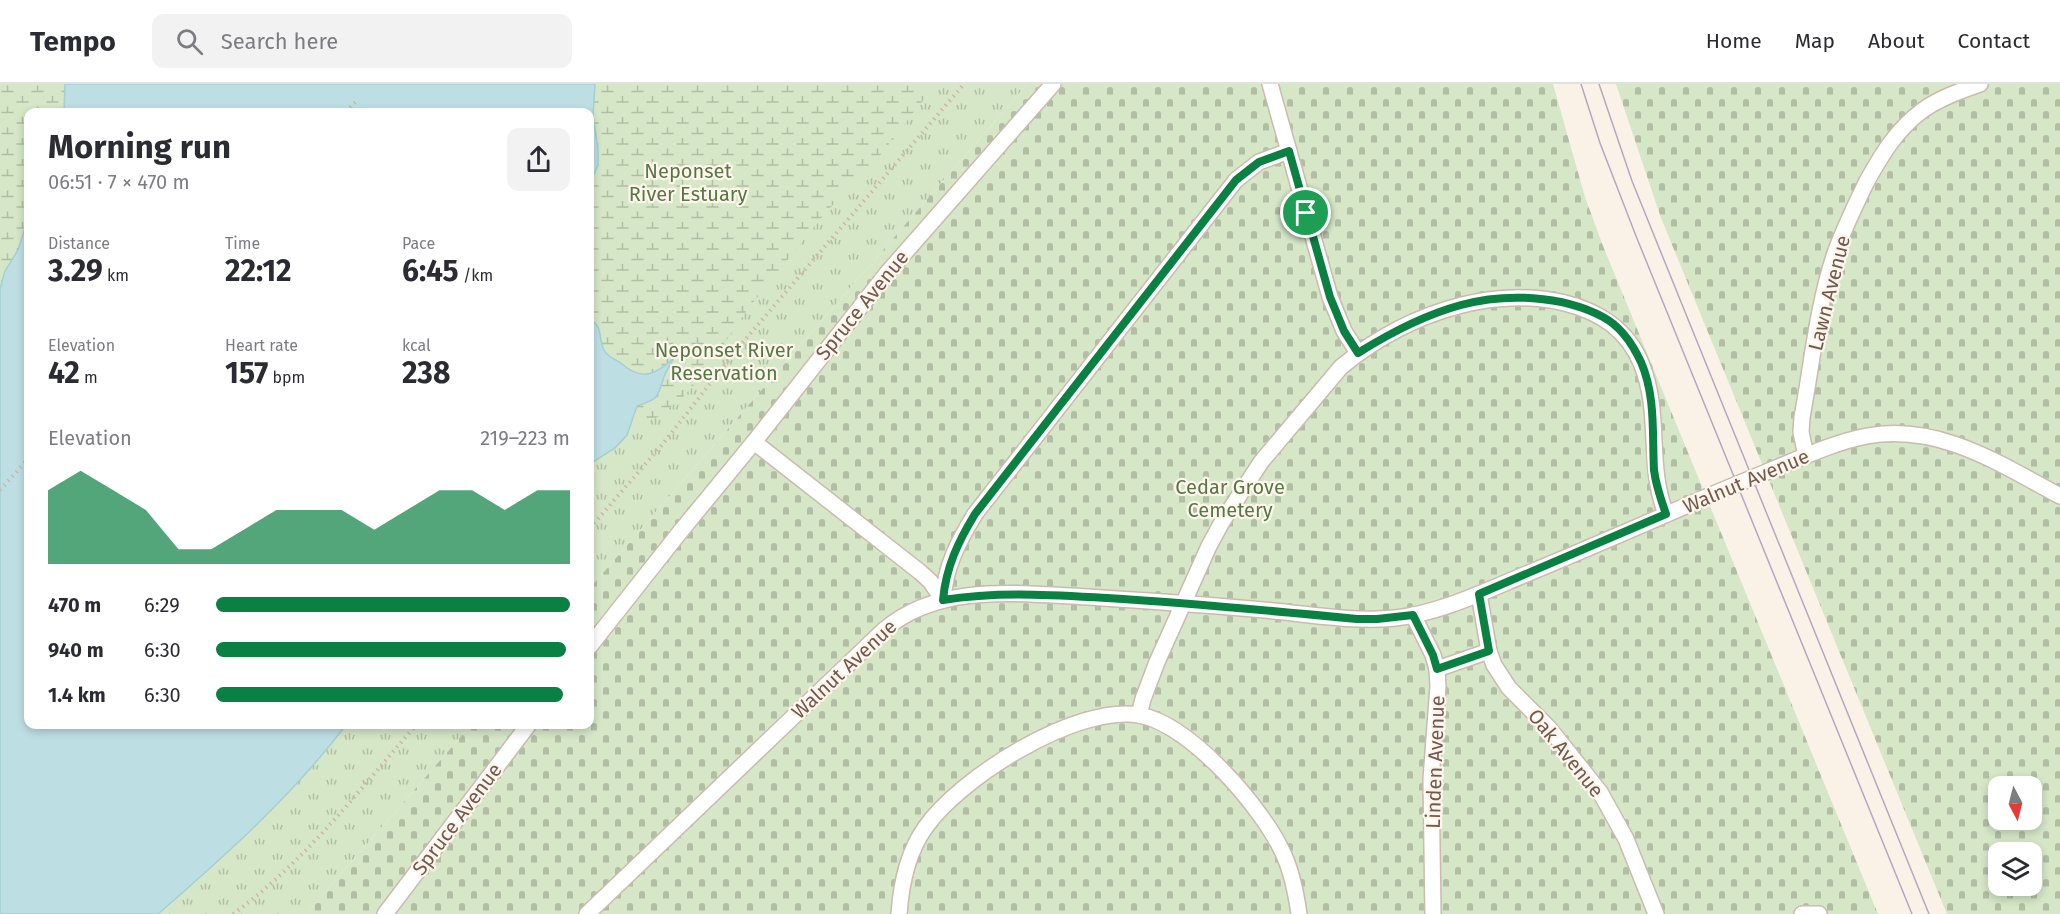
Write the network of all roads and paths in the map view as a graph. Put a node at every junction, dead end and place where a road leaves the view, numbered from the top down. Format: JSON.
{"nodes":[{"id":1,"x":964,"y":84,"type":"edge"},
{"id":2,"x":1053,"y":84,"type":"edge"},
{"id":3,"x":1270,"y":84,"type":"edge"},
{"id":4,"x":1980,"y":84,"type":"edge"},
{"id":5,"x":357,"y":100,"type":"dead end"},
{"id":6,"x":350,"y":108,"type":"edge"},
{"id":7,"x":1289,"y":151,"type":"junction"},
{"id":8,"x":1358,"y":353,"type":"junction"},
{"id":9,"x":754,"y":442,"type":"junction"},
{"id":10,"x":1806,"y":456,"type":"junction"},
{"id":11,"x":24,"y":463,"type":"edge"},
{"id":12,"x":0,"y":490,"type":"edge"},
{"id":13,"x":2060,"y":496,"type":"edge"},
{"id":14,"x":1666,"y":514,"type":"junction"},
{"id":15,"x":594,"y":523,"type":"edge"},
{"id":16,"x":1479,"y":594,"type":"junction"},
{"id":17,"x":943,"y":600,"type":"junction"},
{"id":18,"x":1184,"y":603,"type":"junction"},
{"id":19,"x":1413,"y":615,"type":"junction"},
{"id":20,"x":594,"y":641,"type":"edge"},
{"id":21,"x":1489,"y":651,"type":"junction"},
{"id":22,"x":1437,"y":669,"type":"junction"},
{"id":23,"x":1139,"y":715,"type":"junction"},
{"id":24,"x":413,"y":729,"type":"edge"},
{"id":25,"x":525,"y":729,"type":"edge"},
{"id":26,"x":233,"y":914,"type":"edge"},
{"id":27,"x":385,"y":914,"type":"edge"},
{"id":28,"x":587,"y":914,"type":"edge"},
{"id":29,"x":899,"y":914,"type":"edge"},
{"id":30,"x":1299,"y":914,"type":"edge"},
{"id":31,"x":1433,"y":914,"type":"edge"},
{"id":32,"x":1656,"y":914,"type":"edge"},
{"id":33,"x":1802,"y":914,"type":"edge"},
{"id":34,"x":1819,"y":914,"type":"edge"}],
"edges":[{"from":1,"to":15,"type":"path"},
{"from":2,"to":9,"type":"lane","name":"Spruce Avenue"},
{"from":3,"to":7,"type":"lane"},
{"from":4,"to":10,"type":"lane","name":"Lawn Avenue"},
{"from":5,"to":6,"type":"path"},
{"from":7,"to":8,"type":"lane"},
{"from":7,"to":17,"type":"lane"},
{"from":8,"to":14,"type":"lane"},
{"from":8,"to":18,"type":"lane"},
{"from":9,"to":17,"type":"lane"},
{"from":9,"to":20,"type":"lane","name":"Spruce Avenue"},
{"from":10,"to":13,"type":"lane","name":"Walnut Avenue"},
{"from":10,"to":14,"type":"lane","name":"Walnut Avenue","bridge":true},
{"from":11,"to":12,"type":"path"},
{"from":14,"to":16,"type":"lane","name":"Walnut Avenue"},
{"from":16,"to":19,"type":"lane","name":"Walnut Avenue"},
{"from":16,"to":21,"type":"lane","name":"Oak Avenue"},
{"from":17,"to":18,"type":"lane","name":"Walnut Avenue"},
{"from":17,"to":28,"type":"lane","name":"Walnut Avenue"},
{"from":18,"to":19,"type":"lane","name":"Walnut Avenue"},
{"from":18,"to":23,"type":"lane"},
{"from":19,"to":22,"type":"lane","name":"Linden Avenue"},
{"from":21,"to":22,"type":"lane"},
{"from":21,"to":32,"type":"lane","name":"Oak Avenue"},
{"from":22,"to":31,"type":"lane","name":"Linden Avenue"},
{"from":23,"to":29,"type":"lane"},
{"from":23,"to":30,"type":"lane"},
{"from":24,"to":26,"type":"path"},
{"from":25,"to":27,"type":"lane","name":"Spruce Avenue"},
{"from":33,"to":34,"type":"lane"}]}
